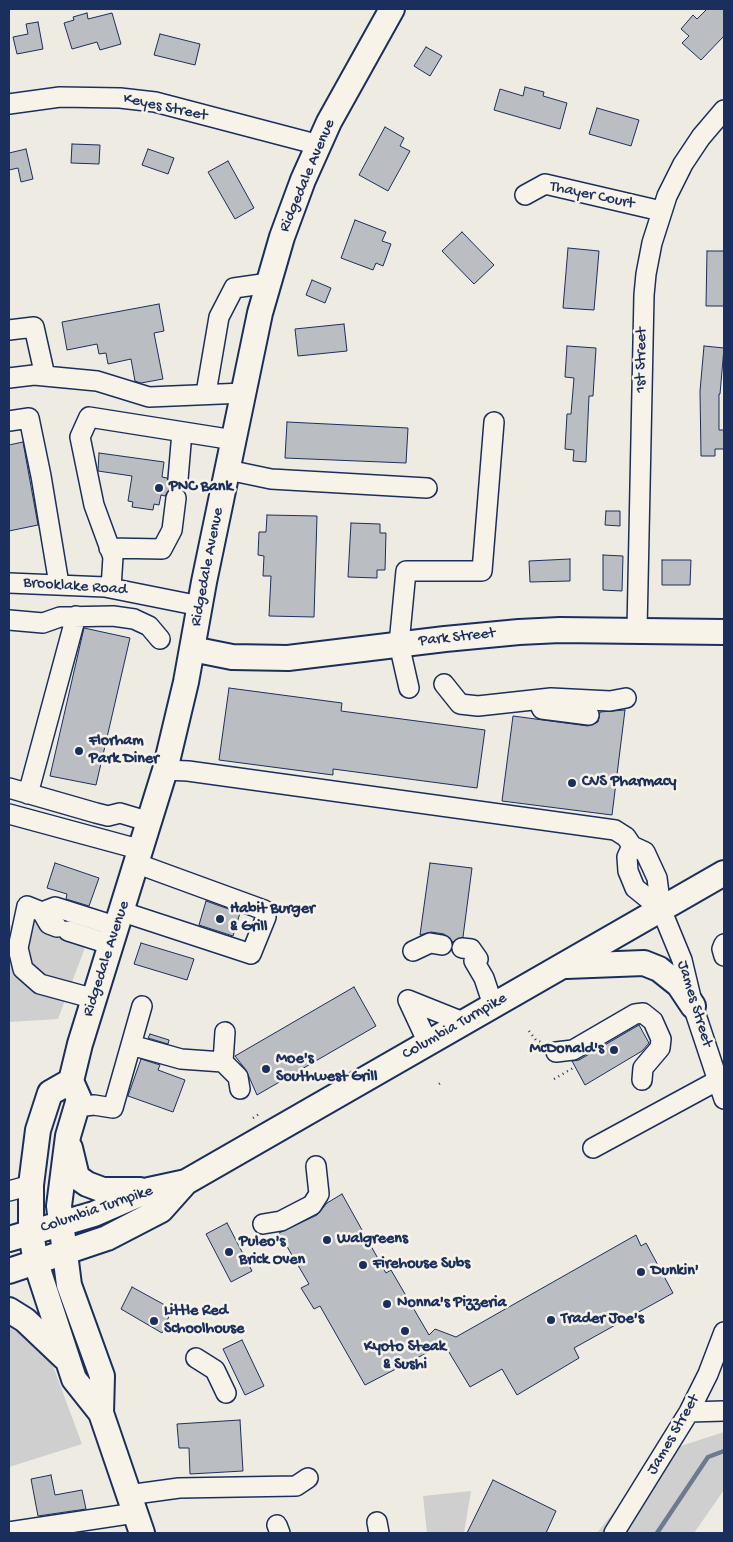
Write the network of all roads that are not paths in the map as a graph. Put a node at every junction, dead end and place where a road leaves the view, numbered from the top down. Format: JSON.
{"nodes":[{"id":1,"x":392,"y":9,"type":"edge"},
{"id":2,"x":9,"y":104,"type":"edge"},
{"id":3,"x":724,"y":110,"type":"edge"},
{"id":4,"x":319,"y":145,"type":"junction"},
{"id":5,"x":525,"y":195,"type":"dead end"},
{"id":6,"x":661,"y":211,"type":"junction"},
{"id":7,"x":269,"y":283,"type":"junction"},
{"id":8,"x":9,"y":330,"type":"edge"},
{"id":9,"x":45,"y":376,"type":"junction"},
{"id":10,"x":9,"y":378,"type":"edge"},
{"id":11,"x":206,"y":393,"type":"junction"},
{"id":12,"x":244,"y":393,"type":"junction"},
{"id":13,"x":9,"y":421,"type":"edge"},
{"id":14,"x":494,"y":422,"type":"dead end"},
{"id":15,"x":182,"y":432,"type":"junction"},
{"id":16,"x":234,"y":440,"type":"junction"},
{"id":17,"x":228,"y":470,"type":"junction"},
{"id":18,"x":427,"y":488,"type":"dead end"},
{"id":19,"x":109,"y":548,"type":"junction"},
{"id":20,"x":9,"y":583,"type":"edge"},
{"id":21,"x":59,"y":584,"type":"junction"},
{"id":22,"x":111,"y":588,"type":"junction"},
{"id":23,"x":200,"y":606,"type":"junction"},
{"id":24,"x":76,"y":616,"type":"junction"},
{"id":25,"x":9,"y":620,"type":"edge"},
{"id":26,"x":637,"y":630,"type":"junction"},
{"id":27,"x":724,"y":632,"type":"edge"},
{"id":28,"x":160,"y":638,"type":"dead end"},
{"id":29,"x":399,"y":644,"type":"junction"},
{"id":30,"x":192,"y":649,"type":"junction"},
{"id":31,"x":444,"y":684,"type":"dead end"},
{"id":32,"x":409,"y":688,"type":"dead end"},
{"id":33,"x":626,"y":698,"type":"dead end"},
{"id":34,"x":537,"y":700,"type":"junction"},
{"id":35,"x":589,"y":715,"type":"dead end"},
{"id":36,"x":165,"y":770,"type":"junction"},
{"id":37,"x":9,"y":788,"type":"edge"},
{"id":38,"x":28,"y":794,"type":"junction"},
{"id":39,"x":9,"y":814,"type":"edge"},
{"id":40,"x":150,"y":822,"type":"junction"},
{"id":41,"x":140,"y":857,"type":"junction"},
{"id":42,"x":724,"y":873,"type":"edge"},
{"id":43,"x":34,"y":909,"type":"junction"},
{"id":44,"x":661,"y":909,"type":"junction"},
{"id":45,"x":117,"y":928,"type":"junction"},
{"id":46,"x":442,"y":944,"type":"dead end"},
{"id":47,"x":724,"y":944,"type":"edge"},
{"id":48,"x":413,"y":951,"type":"dead end"},
{"id":49,"x":471,"y":956,"type":"dead end"},
{"id":50,"x":724,"y":956,"type":"edge"},
{"id":51,"x":562,"y":966,"type":"junction"},
{"id":52,"x":95,"y":999,"type":"junction"},
{"id":53,"x":493,"y":1005,"type":"junction"},
{"id":54,"x":142,"y":1006,"type":"dead end"},
{"id":55,"x":694,"y":1006,"type":"junction"},
{"id":56,"x":463,"y":1022,"type":"junction"},
{"id":57,"x":225,"y":1032,"type":"dead end"},
{"id":58,"x":428,"y":1043,"type":"junction"},
{"id":59,"x":131,"y":1045,"type":"junction"},
{"id":60,"x":550,"y":1048,"type":"road end"},
{"id":61,"x":223,"y":1062,"type":"junction"},
{"id":62,"x":721,"y":1078,"type":"edge"},
{"id":63,"x":642,"y":1080,"type":"dead end"},
{"id":64,"x":71,"y":1081,"type":"junction"},
{"id":65,"x":240,"y":1088,"type":"dead end"},
{"id":66,"x":724,"y":1100,"type":"edge"},
{"id":67,"x":76,"y":1107,"type":"junction"},
{"id":68,"x":68,"y":1136,"type":"junction"},
{"id":69,"x":593,"y":1148,"type":"dead end"},
{"id":70,"x":316,"y":1166,"type":"dead end"},
{"id":71,"x":186,"y":1182,"type":"junction"},
{"id":72,"x":20,"y":1188,"type":"edge"},
{"id":73,"x":149,"y":1190,"type":"junction"},
{"id":74,"x":263,"y":1224,"type":"dead end"},
{"id":75,"x":60,"y":1225,"type":"junction"},
{"id":76,"x":20,"y":1236,"type":"edge"},
{"id":77,"x":65,"y":1254,"type":"junction"},
{"id":78,"x":36,"y":1263,"type":"junction"},
{"id":79,"x":9,"y":1271,"type":"edge"},
{"id":80,"x":9,"y":1310,"type":"edge"},
{"id":81,"x":724,"y":1332,"type":"edge"},
{"id":82,"x":196,"y":1358,"type":"dead end"},
{"id":83,"x":68,"y":1362,"type":"junction"},
{"id":84,"x":226,"y":1393,"type":"dead end"},
{"id":85,"x":724,"y":1411,"type":"edge"},
{"id":86,"x":689,"y":1412,"type":"junction"},
{"id":87,"x":101,"y":1413,"type":"junction"},
{"id":88,"x":308,"y":1478,"type":"dead end"},
{"id":89,"x":135,"y":1514,"type":"edge"},
{"id":90,"x":9,"y":1532,"type":"edge"},
{"id":91,"x":614,"y":1533,"type":"edge"}],
"edges":[{"from":1,"to":4,"type":"main road","name":"Ridgedale Avenue"},
{"from":2,"to":4,"type":"street","name":"Keyes Street"},
{"from":3,"to":6,"type":"street","name":"1st Street"},
{"from":4,"to":7,"type":"main road","name":"Ridgedale Avenue"},
{"from":5,"to":6,"type":"street","name":"Thayer Court"},
{"from":6,"to":26,"type":"street","name":"1st Street"},
{"from":7,"to":11,"type":"street"},
{"from":7,"to":12,"type":"main road","name":"Ridgedale Avenue"},
{"from":8,"to":9,"type":"street"},
{"from":9,"to":10,"type":"street"},
{"from":9,"to":11,"type":"street"},
{"from":11,"to":12,"type":"street"},
{"from":12,"to":16,"type":"main road","name":"Ridgedale Avenue"},
{"from":13,"to":21,"type":"street"},
{"from":14,"to":29,"type":"street"},
{"from":15,"to":16,"type":"street"},
{"from":15,"to":19,"type":"street"},
{"from":15,"to":19,"type":"street"},
{"from":16,"to":17,"type":"main road","name":"Ridgedale Avenue"},
{"from":17,"to":18,"type":"street"},
{"from":17,"to":23,"type":"main road","name":"Ridgedale Avenue"},
{"from":19,"to":22,"type":"street"},
{"from":20,"to":21,"type":"street","name":"Brooklake Road"},
{"from":21,"to":22,"type":"street","name":"Brooklake Road"},
{"from":22,"to":23,"type":"street","name":"Brooklake Road"},
{"from":23,"to":30,"type":"main road","name":"Ridgedale Avenue"},
{"from":24,"to":25,"type":"street"},
{"from":24,"to":28,"type":"street"},
{"from":24,"to":38,"type":"street"},
{"from":26,"to":27,"type":"main road","name":"Park Street"},
{"from":26,"to":29,"type":"main road","name":"Park Street"},
{"from":29,"to":30,"type":"main road","name":"Park Street"},
{"from":29,"to":32,"type":"street"},
{"from":30,"to":36,"type":"main road","name":"Ridgedale Avenue"},
{"from":31,"to":34,"type":"street"},
{"from":33,"to":34,"type":"street"},
{"from":34,"to":35,"type":"street"},
{"from":36,"to":40,"type":"main road","name":"Ridgedale Avenue"},
{"from":36,"to":44,"type":"street"},
{"from":37,"to":38,"type":"street"},
{"from":38,"to":40,"type":"street"},
{"from":39,"to":41,"type":"street"},
{"from":40,"to":41,"type":"main road","name":"Ridgedale Avenue"},
{"from":41,"to":45,"type":"main road","name":"Ridgedale Avenue"},
{"from":41,"to":45,"type":"street"},
{"from":42,"to":44,"type":"main road","name":"Columbia Turnpike"},
{"from":43,"to":45,"type":"street"},
{"from":43,"to":45,"type":"street"},
{"from":43,"to":52,"type":"street"},
{"from":44,"to":51,"type":"main road","name":"Columbia Turnpike"},
{"from":44,"to":55,"type":"street","name":"James Street"},
{"from":45,"to":52,"type":"main road","name":"Ridgedale Avenue"},
{"from":46,"to":48,"type":"street"},
{"from":47,"to":50,"type":"street"},
{"from":49,"to":53,"type":"street"},
{"from":51,"to":53,"type":"main road","name":"Columbia Turnpike"},
{"from":51,"to":55,"type":"main road"},
{"from":52,"to":64,"type":"main road","name":"Ridgedale Avenue"},
{"from":53,"to":56,"type":"main road","name":"Columbia Turnpike"},
{"from":54,"to":59,"type":"street"},
{"from":55,"to":62,"type":"street","name":"James Street"},
{"from":56,"to":58,"type":"main road","name":"Columbia Turnpike"},
{"from":56,"to":58,"type":"street"},
{"from":57,"to":61,"type":"street"},
{"from":58,"to":71,"type":"main road","name":"Columbia Turnpike"},
{"from":59,"to":61,"type":"street"},
{"from":59,"to":67,"type":"street"},
{"from":60,"to":63,"type":"street"},
{"from":61,"to":65,"type":"street"},
{"from":62,"to":66,"type":"street","name":"James Street"},
{"from":62,"to":69,"type":"street"},
{"from":64,"to":67,"type":"main road"},
{"from":64,"to":72,"type":"main road"},
{"from":67,"to":68,"type":"main road"},
{"from":68,"to":73,"type":"main road"},
{"from":68,"to":75,"type":"main road"},
{"from":70,"to":74,"type":"street"},
{"from":71,"to":73,"type":"main road","name":"Columbia Turnpike"},
{"from":71,"to":77,"type":"main road","name":"Columbia Turnpike"},
{"from":72,"to":76,"type":"main road"},
{"from":73,"to":75,"type":"main road","name":"Columbia Turnpike"},
{"from":75,"to":76,"type":"main road","name":"Columbia Turnpike"},
{"from":75,"to":77,"type":"main road"},
{"from":76,"to":78,"type":"main road"},
{"from":77,"to":78,"type":"main road","name":"Columbia Turnpike"},
{"from":77,"to":87,"type":"main road"},
{"from":78,"to":79,"type":"main road","name":"Columbia Turnpike"},
{"from":78,"to":83,"type":"main road"},
{"from":80,"to":83,"type":"main road"},
{"from":81,"to":86,"type":"street","name":"James Street"},
{"from":82,"to":84,"type":"street"},
{"from":83,"to":87,"type":"main road"},
{"from":85,"to":86,"type":"street"},
{"from":86,"to":91,"type":"street","name":"James Street"},
{"from":87,"to":89,"type":"main road"},
{"from":88,"to":89,"type":"street"},
{"from":89,"to":90,"type":"street"}]}
